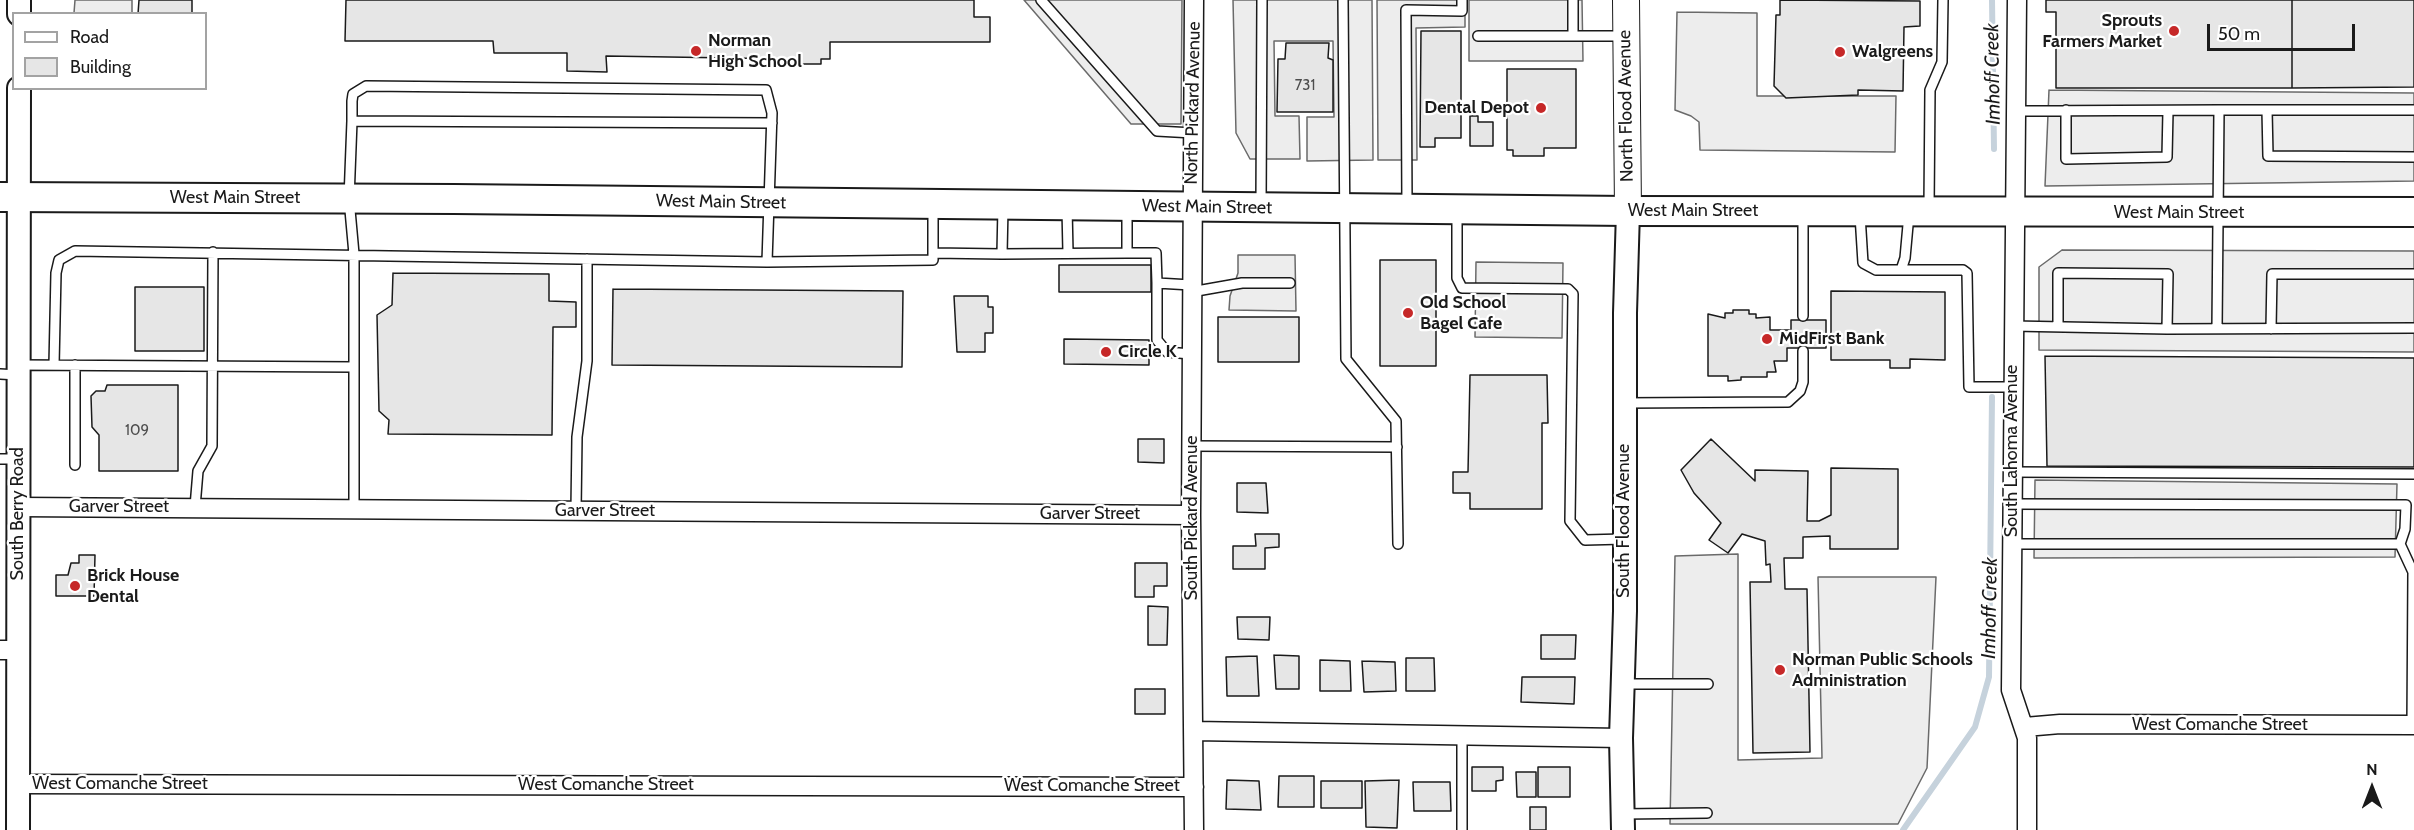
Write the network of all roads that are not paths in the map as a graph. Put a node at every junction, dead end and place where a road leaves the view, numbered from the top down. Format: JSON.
{"nodes":[{"id":1,"x":1041,"y":0,"type":"edge"},
{"id":2,"x":1194,"y":0,"type":"edge"},
{"id":3,"x":1262,"y":0,"type":"edge"},
{"id":4,"x":1343,"y":0,"type":"edge"},
{"id":5,"x":1441,"y":0,"type":"edge"},
{"id":6,"x":1462,"y":0,"type":"edge"},
{"id":7,"x":1573,"y":0,"type":"edge"},
{"id":8,"x":1626,"y":0,"type":"edge"},
{"id":9,"x":1943,"y":0,"type":"edge"},
{"id":10,"x":2017,"y":0,"type":"edge"},
{"id":11,"x":1441,"y":10,"type":"junction"},
{"id":12,"x":1479,"y":36,"type":"dead end"},
{"id":13,"x":1573,"y":36,"type":"junction"},
{"id":14,"x":1626,"y":36,"type":"junction"},
{"id":15,"x":19,"y":90,"type":"edge"},
{"id":16,"x":2066,"y":110,"type":"junction"},
{"id":17,"x":2219,"y":110,"type":"junction"},
{"id":18,"x":2267,"y":110,"type":"junction"},
{"id":19,"x":2414,"y":110,"type":"edge"},
{"id":20,"x":2017,"y":111,"type":"junction"},
{"id":21,"x":2168,"y":111,"type":"junction"},
{"id":22,"x":352,"y":121,"type":"junction"},
{"id":23,"x":772,"y":123,"type":"junction"},
{"id":24,"x":1193,"y":132,"type":"junction"},
{"id":25,"x":2414,"y":157,"type":"edge"},
{"id":26,"x":9,"y":197,"type":"edge"},
{"id":27,"x":349,"y":199,"type":"junction"},
{"id":28,"x":770,"y":202,"type":"junction"},
{"id":29,"x":933,"y":204,"type":"junction"},
{"id":30,"x":1003,"y":205,"type":"junction"},
{"id":31,"x":1067,"y":206,"type":"junction"},
{"id":32,"x":1127,"y":206,"type":"junction"},
{"id":33,"x":1192,"y":207,"type":"junction"},
{"id":34,"x":1261,"y":207,"type":"junction"},
{"id":35,"x":1346,"y":208,"type":"junction"},
{"id":36,"x":1407,"y":209,"type":"junction"},
{"id":37,"x":1457,"y":209,"type":"junction"},
{"id":38,"x":1628,"y":211,"type":"junction"},
{"id":39,"x":1803,"y":212,"type":"junction"},
{"id":40,"x":1860,"y":212,"type":"junction"},
{"id":41,"x":2015,"y":212,"type":"junction"},
{"id":42,"x":2218,"y":212,"type":"junction"},
{"id":43,"x":2414,"y":212,"type":"edge"},
{"id":44,"x":1919,"y":213,"type":"junction"},
{"id":45,"x":213,"y":252,"type":"junction"},
{"id":46,"x":1068,"y":252,"type":"junction"},
{"id":47,"x":933,"y":253,"type":"junction"},
{"id":48,"x":1127,"y":253,"type":"junction"},
{"id":49,"x":354,"y":254,"type":"junction"},
{"id":50,"x":1002,"y":254,"type":"junction"},
{"id":51,"x":587,"y":259,"type":"junction"},
{"id":52,"x":768,"y":262,"type":"junction"},
{"id":53,"x":1900,"y":270,"type":"junction"},
{"id":54,"x":2414,"y":274,"type":"edge"},
{"id":55,"x":1157,"y":283,"type":"junction"},
{"id":56,"x":1290,"y":283,"type":"dead end"},
{"id":57,"x":1191,"y":289,"type":"junction"},
{"id":58,"x":1803,"y":316,"type":"dead end"},
{"id":59,"x":2013,"y":326,"type":"junction"},
{"id":60,"x":2058,"y":327,"type":"junction"},
{"id":61,"x":2414,"y":328,"type":"edge"},
{"id":62,"x":2167,"y":329,"type":"junction"},
{"id":63,"x":2217,"y":329,"type":"junction"},
{"id":64,"x":2271,"y":329,"type":"junction"},
{"id":65,"x":1803,"y":351,"type":"dead end"},
{"id":66,"x":1191,"y":354,"type":"junction"},
{"id":67,"x":54,"y":365,"type":"junction"},
{"id":68,"x":75,"y":365,"type":"junction"},
{"id":69,"x":212,"y":366,"type":"junction"},
{"id":70,"x":354,"y":367,"type":"junction"},
{"id":71,"x":12,"y":371,"type":"edge"},
{"id":72,"x":2012,"y":387,"type":"junction"},
{"id":73,"x":1624,"y":403,"type":"junction"},
{"id":74,"x":1191,"y":446,"type":"junction"},
{"id":75,"x":1397,"y":447,"type":"junction"},
{"id":76,"x":9,"y":459,"type":"edge"},
{"id":77,"x":75,"y":465,"type":"dead end"},
{"id":78,"x":2012,"y":472,"type":"junction"},
{"id":79,"x":2414,"y":474,"type":"edge"},
{"id":80,"x":2410,"y":503,"type":"edge"},
{"id":81,"x":2011,"y":504,"type":"junction"},
{"id":82,"x":18,"y":507,"type":"junction"},
{"id":83,"x":195,"y":507,"type":"junction"},
{"id":84,"x":354,"y":509,"type":"junction"},
{"id":85,"x":576,"y":510,"type":"junction"},
{"id":86,"x":1191,"y":515,"type":"junction"},
{"id":87,"x":1624,"y":539,"type":"junction"},
{"id":88,"x":1398,"y":543,"type":"dead end"},
{"id":89,"x":2011,"y":544,"type":"junction"},
{"id":90,"x":2400,"y":544,"type":"junction"},
{"id":91,"x":9,"y":650,"type":"edge"},
{"id":92,"x":1623,"y":684,"type":"junction"},
{"id":93,"x":1708,"y":684,"type":"dead end"},
{"id":94,"x":2413,"y":725,"type":"edge"},
{"id":95,"x":2025,"y":727,"type":"junction"},
{"id":96,"x":1194,"y":731,"type":"junction"},
{"id":97,"x":1462,"y":736,"type":"junction"},
{"id":98,"x":1621,"y":738,"type":"junction"},
{"id":99,"x":18,"y":784,"type":"junction"},
{"id":100,"x":1194,"y":786,"type":"junction"},
{"id":101,"x":1707,"y":813,"type":"dead end"},
{"id":102,"x":1622,"y":822,"type":"edge"},
{"id":103,"x":18,"y":830,"type":"edge"},
{"id":104,"x":1194,"y":830,"type":"edge"},
{"id":105,"x":1462,"y":830,"type":"edge"},
{"id":106,"x":2027,"y":830,"type":"edge"}],
"edges":[{"from":1,"to":24,"type":"lane"},
{"from":2,"to":24,"type":"street","name":"North Pickard Avenue"},
{"from":3,"to":34,"type":"lane"},
{"from":4,"to":35,"type":"lane"},
{"from":5,"to":11,"type":"lane"},
{"from":6,"to":11,"type":"lane"},
{"from":7,"to":13,"type":"lane"},
{"from":8,"to":14,"type":"main road","name":"North Flood Avenue"},
{"from":9,"to":44,"type":"lane"},
{"from":10,"to":20,"type":"street","name":"South Lahoma Avenue"},
{"from":11,"to":36,"type":"lane"},
{"from":12,"to":13,"type":"lane"},
{"from":13,"to":14,"type":"lane"},
{"from":14,"to":38,"type":"main road","name":"North Flood Avenue"},
{"from":15,"to":26,"type":"street","name":"South Berry Road"},
{"from":16,"to":20,"type":"lane"},
{"from":16,"to":21,"type":"lane"},
{"from":16,"to":21,"type":"lane"},
{"from":17,"to":18,"type":"lane"},
{"from":17,"to":21,"type":"lane"},
{"from":17,"to":42,"type":"lane"},
{"from":18,"to":19,"type":"lane"},
{"from":18,"to":25,"type":"lane"},
{"from":20,"to":41,"type":"street","name":"South Lahoma Avenue"},
{"from":22,"to":23,"type":"lane"},
{"from":22,"to":23,"type":"lane"},
{"from":22,"to":27,"type":"lane"},
{"from":23,"to":28,"type":"lane"},
{"from":24,"to":33,"type":"street","name":"North Pickard Avenue"},
{"from":26,"to":27,"type":"main road","name":"West Main Street"},
{"from":26,"to":71,"type":"street","name":"South Berry Road"},
{"from":27,"to":28,"type":"main road","name":"West Main Street"},
{"from":27,"to":49,"type":"lane"},
{"from":28,"to":29,"type":"main road","name":"West Main Street"},
{"from":28,"to":52,"type":"lane"},
{"from":29,"to":30,"type":"main road","name":"West Main Street"},
{"from":29,"to":47,"type":"lane"},
{"from":30,"to":31,"type":"main road","name":"West Main Street"},
{"from":30,"to":50,"type":"lane"},
{"from":31,"to":32,"type":"main road","name":"West Main Street"},
{"from":31,"to":46,"type":"lane"},
{"from":32,"to":33,"type":"main road","name":"West Main Street"},
{"from":32,"to":48,"type":"lane"},
{"from":33,"to":34,"type":"main road","name":"West Main Street"},
{"from":33,"to":57,"type":"street","name":"South Pickard Avenue"},
{"from":34,"to":35,"type":"main road","name":"West Main Street"},
{"from":35,"to":36,"type":"main road","name":"West Main Street"},
{"from":35,"to":75,"type":"lane"},
{"from":36,"to":37,"type":"main road","name":"West Main Street"},
{"from":37,"to":38,"type":"main road","name":"West Main Street"},
{"from":37,"to":87,"type":"lane"},
{"from":38,"to":39,"type":"main road","name":"West Main Street"},
{"from":38,"to":73,"type":"street","name":"South Flood Avenue"},
{"from":39,"to":40,"type":"main road","name":"West Main Street"},
{"from":39,"to":58,"type":"lane"},
{"from":40,"to":44,"type":"main road","name":"West Main Street"},
{"from":40,"to":53,"type":"lane"},
{"from":41,"to":42,"type":"main road","name":"West Main Street"},
{"from":41,"to":44,"type":"main road","name":"West Main Street"},
{"from":41,"to":59,"type":"street","name":"South Lahoma Avenue"},
{"from":42,"to":43,"type":"main road","name":"West Main Street"},
{"from":42,"to":63,"type":"lane"},
{"from":44,"to":53,"type":"lane"},
{"from":45,"to":49,"type":"lane"},
{"from":45,"to":67,"type":"lane"},
{"from":45,"to":69,"type":"lane"},
{"from":46,"to":48,"type":"lane"},
{"from":46,"to":50,"type":"lane"},
{"from":47,"to":50,"type":"lane"},
{"from":47,"to":52,"type":"lane"},
{"from":48,"to":55,"type":"lane"},
{"from":49,"to":51,"type":"lane"},
{"from":49,"to":70,"type":"lane"},
{"from":51,"to":52,"type":"lane"},
{"from":51,"to":85,"type":"lane"},
{"from":53,"to":72,"type":"lane"},
{"from":54,"to":64,"type":"lane"},
{"from":55,"to":57,"type":"lane"},
{"from":55,"to":66,"type":"lane"},
{"from":56,"to":57,"type":"lane"},
{"from":57,"to":66,"type":"street","name":"South Pickard Avenue"},
{"from":59,"to":60,"type":"lane"},
{"from":59,"to":72,"type":"street","name":"South Lahoma Avenue"},
{"from":60,"to":62,"type":"lane"},
{"from":60,"to":62,"type":"lane"},
{"from":61,"to":64,"type":"lane"},
{"from":62,"to":63,"type":"lane"},
{"from":63,"to":64,"type":"lane"},
{"from":65,"to":73,"type":"lane"},
{"from":66,"to":74,"type":"street","name":"South Pickard Avenue"},
{"from":67,"to":68,"type":"lane"},
{"from":67,"to":71,"type":"lane"},
{"from":68,"to":69,"type":"lane"},
{"from":68,"to":77,"type":"lane"},
{"from":69,"to":70,"type":"lane"},
{"from":69,"to":83,"type":"lane"},
{"from":70,"to":84,"type":"lane"},
{"from":71,"to":76,"type":"street","name":"South Berry Road"},
{"from":72,"to":78,"type":"street","name":"South Lahoma Avenue"},
{"from":73,"to":87,"type":"street","name":"South Flood Avenue"},
{"from":74,"to":75,"type":"lane"},
{"from":74,"to":86,"type":"street","name":"South Pickard Avenue"},
{"from":75,"to":88,"type":"lane"},
{"from":76,"to":82,"type":"street","name":"South Berry Road"},
{"from":78,"to":79,"type":"lane"},
{"from":78,"to":81,"type":"street","name":"South Lahoma Avenue"},
{"from":80,"to":81,"type":"lane"},
{"from":80,"to":90,"type":"lane"},
{"from":81,"to":89,"type":"street","name":"South Lahoma Avenue"},
{"from":82,"to":83,"type":"street","name":"Garver Street"},
{"from":82,"to":91,"type":"street","name":"South Berry Road"},
{"from":83,"to":84,"type":"street","name":"Garver Street"},
{"from":84,"to":85,"type":"street","name":"Garver Street"},
{"from":85,"to":86,"type":"street","name":"Garver Street"},
{"from":86,"to":96,"type":"street","name":"South Pickard Avenue"},
{"from":87,"to":92,"type":"street","name":"South Flood Avenue"},
{"from":89,"to":90,"type":"lane"},
{"from":89,"to":95,"type":"street","name":"South Lahoma Avenue"},
{"from":90,"to":94,"type":"lane"},
{"from":91,"to":99,"type":"street","name":"South Berry Road"},
{"from":92,"to":93,"type":"lane"},
{"from":92,"to":98,"type":"street","name":"South Flood Avenue"},
{"from":94,"to":95,"type":"street","name":"West Comanche Street"},
{"from":95,"to":106,"type":"street","name":"South Lahoma Avenue"},
{"from":96,"to":97,"type":"street"},
{"from":96,"to":100,"type":"street","name":"South Pickard Avenue"},
{"from":97,"to":98,"type":"street"},
{"from":97,"to":105,"type":"lane"},
{"from":98,"to":102,"type":"street","name":"South Flood Avenue"},
{"from":99,"to":100,"type":"street","name":"West Comanche Street"},
{"from":99,"to":103,"type":"street","name":"South Berry Road"},
{"from":100,"to":104,"type":"street","name":"South Pickard Avenue"},
{"from":101,"to":102,"type":"lane"}]}
